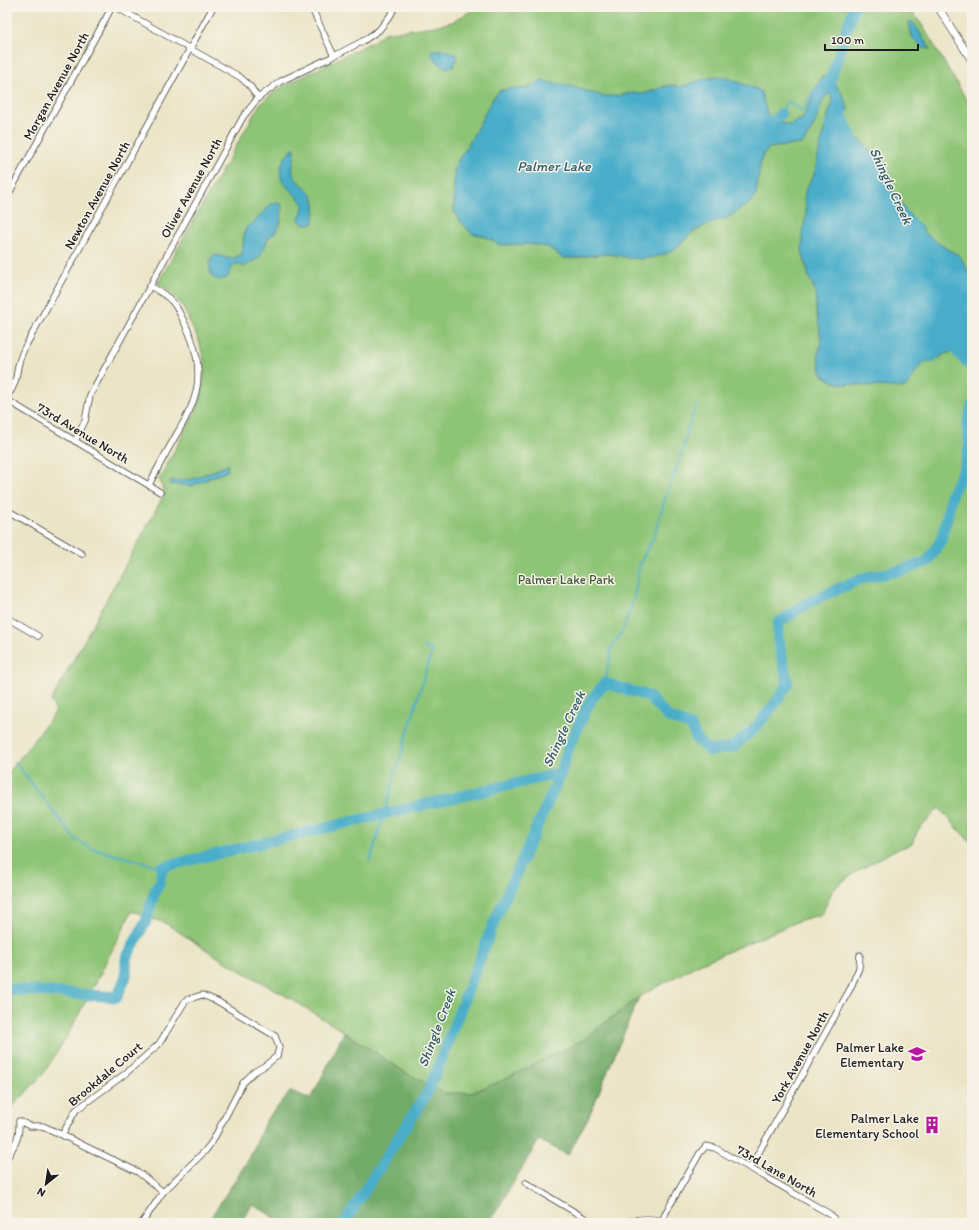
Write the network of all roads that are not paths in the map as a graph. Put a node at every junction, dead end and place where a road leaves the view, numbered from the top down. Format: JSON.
{"nodes":[{"id":1,"x":9,"y":7,"type":"edge"},
{"id":2,"x":112,"y":7,"type":"edge"},
{"id":3,"x":116,"y":7,"type":"edge"},
{"id":4,"x":213,"y":7,"type":"edge"},
{"id":5,"x":395,"y":7,"type":"edge"},
{"id":6,"x":938,"y":7,"type":"edge"},
{"id":7,"x":7,"y":11,"type":"edge"},
{"id":8,"x":314,"y":13,"type":"dead end"},
{"id":9,"x":190,"y":48,"type":"junction"},
{"id":10,"x":334,"y":56,"type":"junction"},
{"id":11,"x":972,"y":61,"type":"edge"},
{"id":12,"x":258,"y":98,"type":"junction"},
{"id":13,"x":7,"y":196,"type":"edge"},
{"id":14,"x":150,"y":286,"type":"junction"},
{"id":15,"x":7,"y":396,"type":"edge"},
{"id":16,"x":7,"y":400,"type":"edge"},
{"id":17,"x":75,"y":441,"type":"junction"},
{"id":18,"x":149,"y":485,"type":"junction"},
{"id":19,"x":160,"y":492,"type":"dead end"},
{"id":20,"x":7,"y":510,"type":"edge"},
{"id":21,"x":82,"y":554,"type":"dead end"},
{"id":22,"x":7,"y":618,"type":"edge"},
{"id":23,"x":38,"y":636,"type":"dead end"},
{"id":24,"x":860,"y":955,"type":"dead end"},
{"id":25,"x":62,"y":1135,"type":"junction"},
{"id":26,"x":7,"y":1158,"type":"edge"},
{"id":27,"x":750,"y":1168,"type":"junction"},
{"id":28,"x":526,"y":1183,"type":"dead end"},
{"id":29,"x":163,"y":1192,"type":"junction"},
{"id":30,"x":665,"y":1222,"type":"edge"},
{"id":31,"x":834,"y":1222,"type":"edge"},
{"id":32,"x":142,"y":1223,"type":"edge"},
{"id":33,"x":593,"y":1223,"type":"edge"},
{"id":34,"x":625,"y":1223,"type":"edge"}],
"edges":[{"from":1,"to":7,"type":"street"},
{"from":2,"to":13,"type":"street","name":"Morgan Avenue North"},
{"from":3,"to":9,"type":"street"},
{"from":4,"to":9,"type":"street","name":"Newton Avenue North"},
{"from":5,"to":10,"type":"street","name":"Oliver Avenue North"},
{"from":6,"to":11,"type":"street"},
{"from":8,"to":10,"type":"street"},
{"from":9,"to":12,"type":"street"},
{"from":9,"to":15,"type":"street","name":"Newton Avenue North"},
{"from":10,"to":12,"type":"street","name":"Oliver Avenue North"},
{"from":12,"to":14,"type":"street","name":"Oliver Avenue North"},
{"from":14,"to":17,"type":"street","name":"Oliver Avenue North"},
{"from":14,"to":18,"type":"street"},
{"from":16,"to":17,"type":"street","name":"73rd Avenue North"},
{"from":17,"to":18,"type":"street","name":"73rd Avenue North"},
{"from":18,"to":19,"type":"street","name":"73rd Avenue North"},
{"from":20,"to":21,"type":"street"},
{"from":22,"to":23,"type":"street"},
{"from":24,"to":27,"type":"street","name":"York Avenue North"},
{"from":25,"to":26,"type":"street"},
{"from":25,"to":29,"type":"street"},
{"from":25,"to":29,"type":"street","name":"Brookdale Court"},
{"from":27,"to":30,"type":"street","name":"73rd Lane North"},
{"from":27,"to":31,"type":"street","name":"73rd Lane North"},
{"from":28,"to":33,"type":"street"},
{"from":29,"to":32,"type":"street"},
{"from":30,"to":34,"type":"street"}]}
